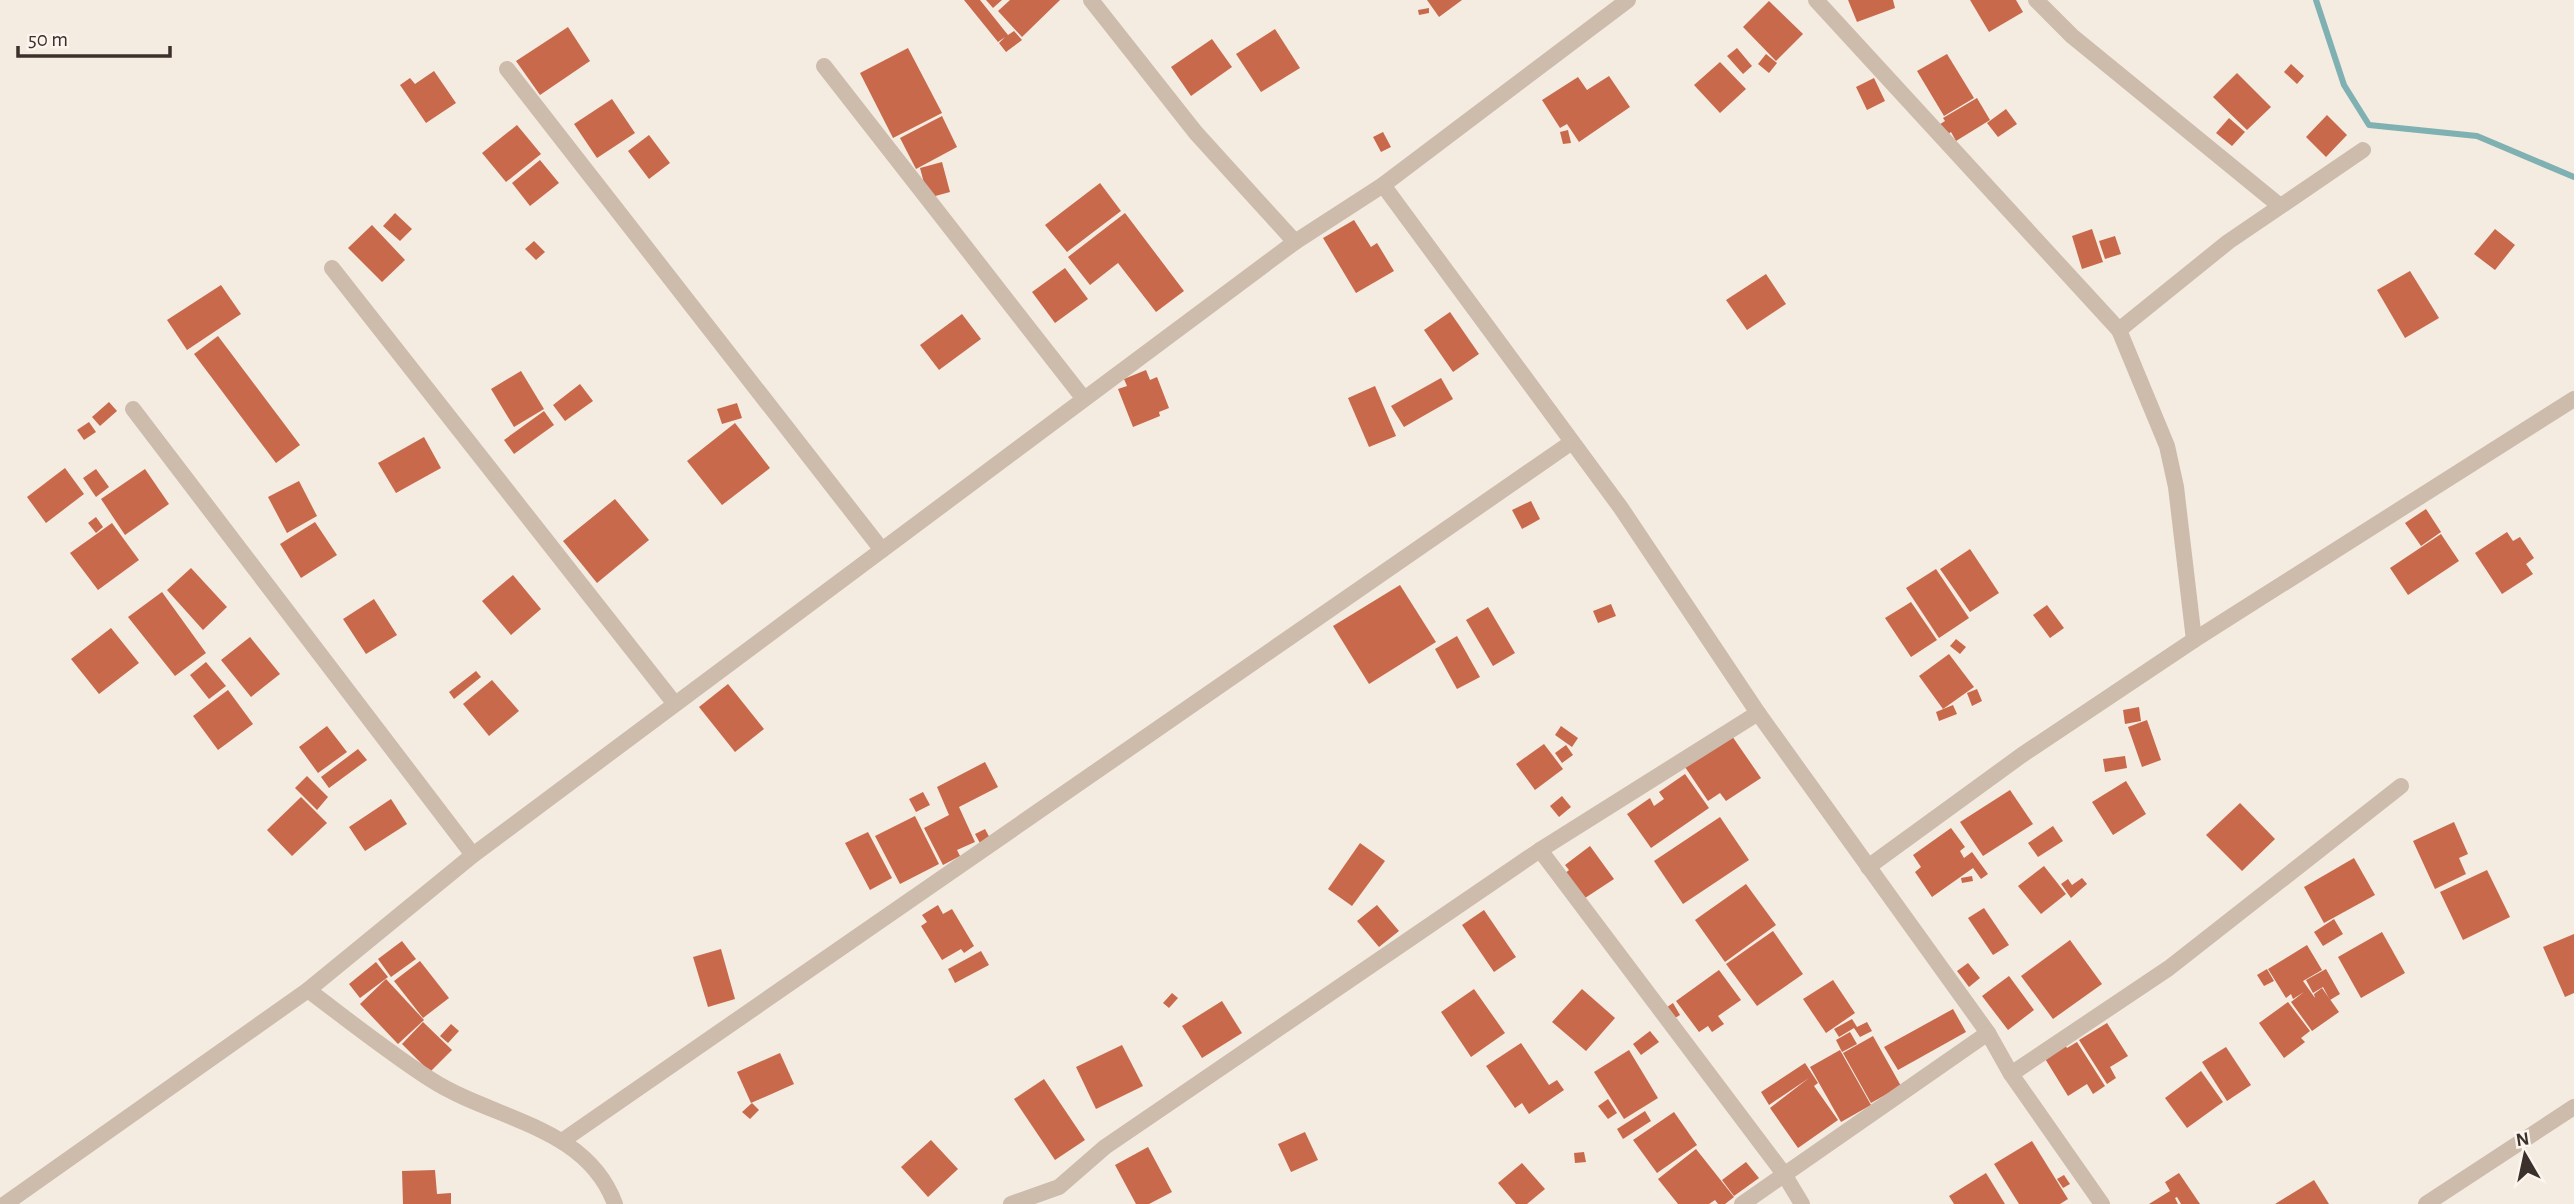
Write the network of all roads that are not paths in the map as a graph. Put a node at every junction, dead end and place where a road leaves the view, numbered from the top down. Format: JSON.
{"nodes":[{"id":1,"x":1091,"y":0,"type":"edge"},
{"id":2,"x":1628,"y":0,"type":"edge"},
{"id":3,"x":1816,"y":0,"type":"edge"},
{"id":4,"x":2036,"y":0,"type":"edge"},
{"id":5,"x":824,"y":66,"type":"dead end"},
{"id":6,"x":507,"y":69,"type":"dead end"},
{"id":7,"x":2363,"y":149,"type":"dead end"},
{"id":8,"x":1383,"y":185,"type":"junction"},
{"id":9,"x":2280,"y":206,"type":"junction"},
{"id":10,"x":1295,"y":242,"type":"junction"},
{"id":11,"x":332,"y":268,"type":"dead end"},
{"id":12,"x":2119,"y":330,"type":"junction"},
{"id":13,"x":1084,"y":399,"type":"junction"},
{"id":14,"x":2574,"y":399,"type":"edge"},
{"id":15,"x":133,"y":409,"type":"dead end"},
{"id":16,"x":1572,"y":442,"type":"junction"},
{"id":17,"x":882,"y":550,"type":"junction"},
{"id":18,"x":2194,"y":639,"type":"junction"},
{"id":19,"x":676,"y":704,"type":"junction"},
{"id":20,"x":1758,"y":713,"type":"junction"},
{"id":21,"x":2401,"y":786,"type":"dead end"},
{"id":22,"x":1540,"y":850,"type":"junction"},
{"id":23,"x":473,"y":855,"type":"junction"},
{"id":24,"x":1868,"y":867,"type":"junction"},
{"id":25,"x":308,"y":990,"type":"junction"},
{"id":26,"x":1988,"y":1033,"type":"junction"},
{"id":27,"x":2011,"y":1074,"type":"junction"},
{"id":28,"x":2574,"y":1107,"type":"edge"},
{"id":29,"x":562,"y":1141,"type":"junction"},
{"id":30,"x":1784,"y":1174,"type":"junction"},
{"id":31,"x":5,"y":1204,"type":"edge"},
{"id":32,"x":615,"y":1204,"type":"edge"},
{"id":33,"x":1011,"y":1204,"type":"edge"},
{"id":34,"x":1742,"y":1204,"type":"edge"},
{"id":35,"x":1802,"y":1204,"type":"edge"},
{"id":36,"x":2102,"y":1204,"type":"edge"},
{"id":37,"x":2426,"y":1204,"type":"edge"}],
"edges":[{"from":1,"to":10,"type":"street"},
{"from":2,"to":8,"type":"street"},
{"from":3,"to":12,"type":"street"},
{"from":4,"to":9,"type":"street"},
{"from":5,"to":13,"type":"street"},
{"from":6,"to":17,"type":"street"},
{"from":7,"to":9,"type":"street"},
{"from":8,"to":10,"type":"street"},
{"from":8,"to":16,"type":"street"},
{"from":9,"to":12,"type":"street"},
{"from":10,"to":13,"type":"street"},
{"from":11,"to":19,"type":"street"},
{"from":12,"to":18,"type":"street"},
{"from":13,"to":17,"type":"street"},
{"from":14,"to":18,"type":"street"},
{"from":15,"to":23,"type":"street"},
{"from":16,"to":20,"type":"street"},
{"from":16,"to":29,"type":"street"},
{"from":17,"to":19,"type":"street"},
{"from":18,"to":24,"type":"street"},
{"from":19,"to":23,"type":"street"},
{"from":20,"to":22,"type":"street"},
{"from":20,"to":24,"type":"street"},
{"from":21,"to":27,"type":"street"},
{"from":22,"to":30,"type":"street"},
{"from":22,"to":33,"type":"street"},
{"from":23,"to":25,"type":"street"},
{"from":24,"to":26,"type":"street"},
{"from":25,"to":29,"type":"street"},
{"from":25,"to":31,"type":"street"},
{"from":26,"to":27,"type":"street"},
{"from":26,"to":30,"type":"street"},
{"from":27,"to":36,"type":"street"},
{"from":28,"to":37,"type":"street"},
{"from":29,"to":32,"type":"street"},
{"from":30,"to":34,"type":"street"},
{"from":30,"to":35,"type":"street"}]}
